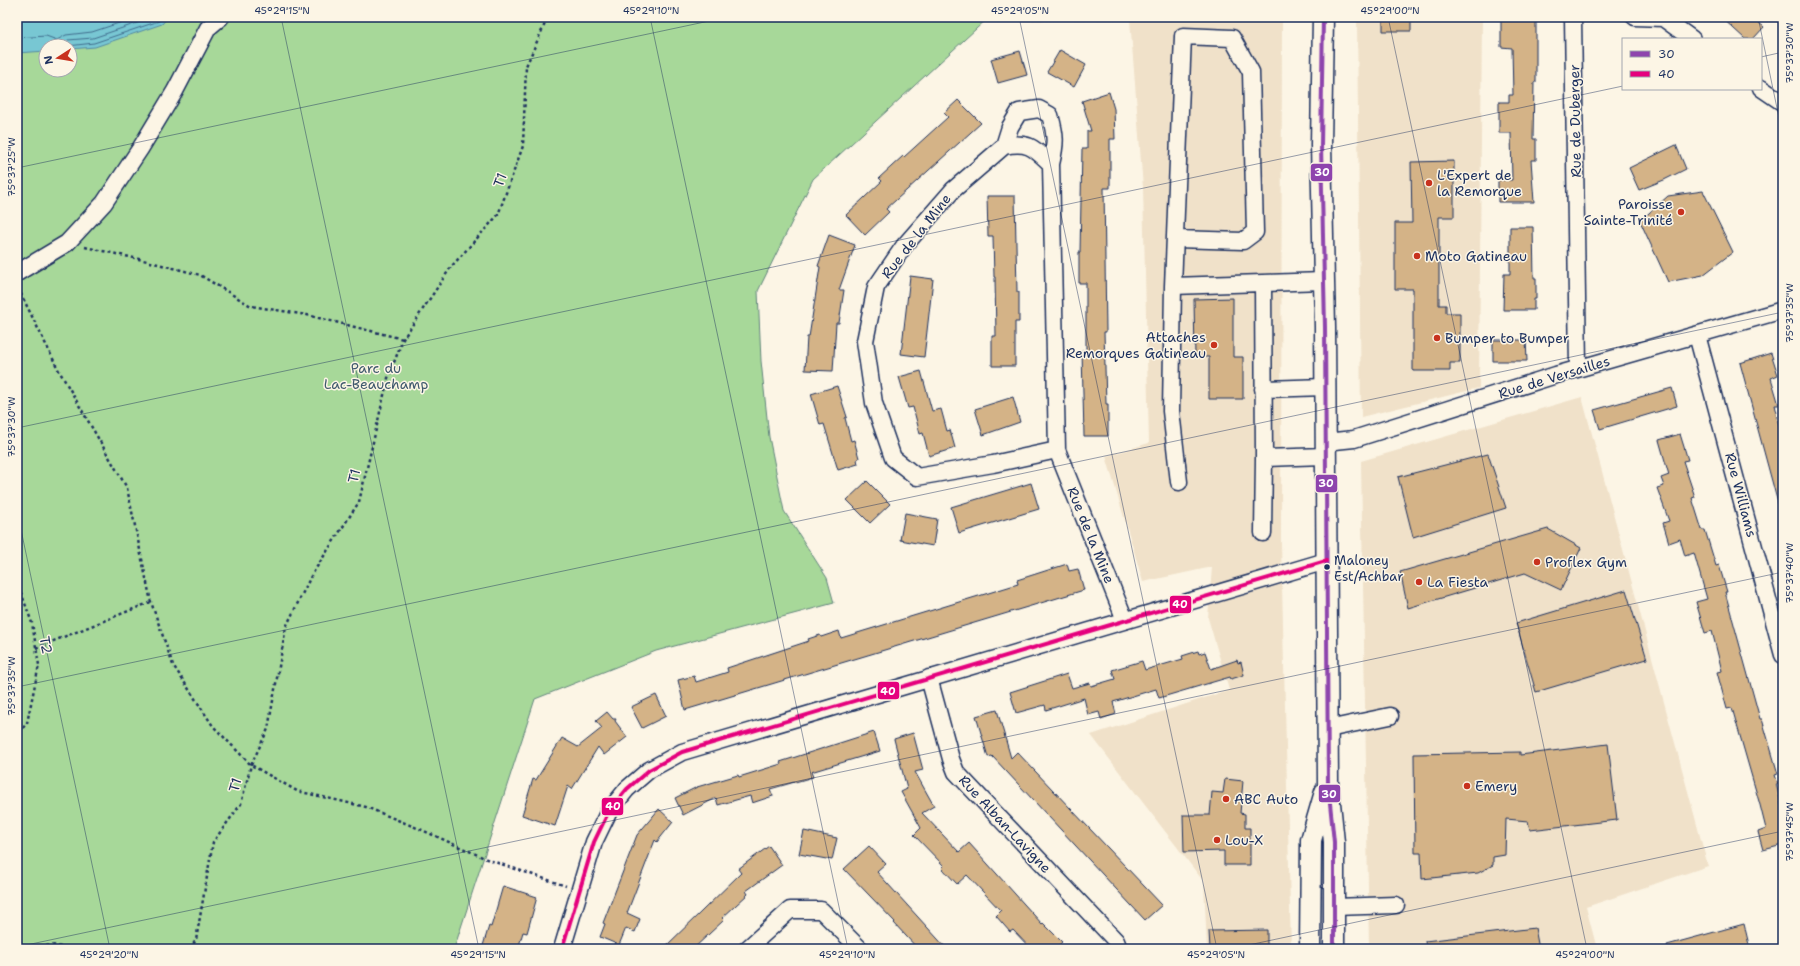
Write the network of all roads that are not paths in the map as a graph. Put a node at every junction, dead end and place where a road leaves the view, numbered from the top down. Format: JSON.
{"nodes":[{"id":1,"x":221,"y":17,"type":"edge"},
{"id":2,"x":1323,"y":17,"type":"edge"},
{"id":3,"x":1573,"y":17,"type":"edge"},
{"id":4,"x":1634,"y":17,"type":"edge"},
{"id":5,"x":1691,"y":38,"type":"edge"},
{"id":6,"x":1762,"y":89,"type":"edge"},
{"id":7,"x":1783,"y":103,"type":"edge"},
{"id":8,"x":1004,"y":146,"type":"junction"},
{"id":9,"x":1051,"y":164,"type":"junction"},
{"id":10,"x":1176,"y":239,"type":"junction"},
{"id":11,"x":17,"y":273,"type":"edge"},
{"id":12,"x":1323,"y":282,"type":"junction"},
{"id":13,"x":1263,"y":283,"type":"junction"},
{"id":14,"x":1173,"y":286,"type":"junction"},
{"id":15,"x":1783,"y":310,"type":"edge"},
{"id":16,"x":1697,"y":335,"type":"junction"},
{"id":17,"x":1578,"y":368,"type":"junction"},
{"id":18,"x":1325,"y":388,"type":"junction"},
{"id":19,"x":1263,"y":390,"type":"junction"},
{"id":20,"x":1325,"y":449,"type":"junction"},
{"id":21,"x":1057,"y":450,"type":"junction"},
{"id":22,"x":1264,"y":458,"type":"junction"},
{"id":23,"x":1179,"y":482,"type":"dead end"},
{"id":24,"x":1264,"y":533,"type":"dead end"},
{"id":25,"x":1326,"y":561,"type":"junction"},
{"id":26,"x":1125,"y":620,"type":"junction"},
{"id":27,"x":1783,"y":655,"type":"edge"},
{"id":28,"x":929,"y":678,"type":"junction"},
{"id":29,"x":1390,"y":716,"type":"dead end"},
{"id":30,"x":1328,"y":729,"type":"junction"},
{"id":31,"x":1328,"y":784,"type":"junction"},
{"id":32,"x":1396,"y":905,"type":"dead end"},
{"id":33,"x":1334,"y":907,"type":"junction"},
{"id":34,"x":562,"y":949,"type":"edge"},
{"id":35,"x":747,"y":949,"type":"edge"},
{"id":36,"x":860,"y":949,"type":"edge"},
{"id":37,"x":1119,"y":949,"type":"edge"},
{"id":38,"x":1310,"y":949,"type":"edge"},
{"id":39,"x":1334,"y":949,"type":"edge"}],
"edges":[{"from":1,"to":11,"type":"street"},
{"from":2,"to":12,"type":"main road"},
{"from":3,"to":17,"type":"street","name":"Rue de Duberger"},
{"from":4,"to":5,"type":"street"},
{"from":6,"to":7,"type":"street"},
{"from":8,"to":9,"type":"street"},
{"from":8,"to":9,"type":"street","name":"Rue de la Mine"},
{"from":8,"to":21,"type":"street","name":"Rue de la Mine"},
{"from":9,"to":21,"type":"street","name":"Rue de la Mine"},
{"from":10,"to":10,"type":"street"},
{"from":10,"to":14,"type":"street"},
{"from":12,"to":13,"type":"street"},
{"from":12,"to":18,"type":"main road"},
{"from":13,"to":14,"type":"street"},
{"from":13,"to":19,"type":"street"},
{"from":14,"to":23,"type":"street"},
{"from":15,"to":16,"type":"street","name":"Rue de Versailles"},
{"from":16,"to":17,"type":"street","name":"Rue de Versailles"},
{"from":16,"to":27,"type":"street","name":"Rue Williams"},
{"from":17,"to":20,"type":"street","name":"Rue de Versailles"},
{"from":18,"to":19,"type":"street"},
{"from":18,"to":20,"type":"main road"},
{"from":19,"to":22,"type":"street"},
{"from":20,"to":22,"type":"street","name":"Rue de Versailles"},
{"from":20,"to":25,"type":"main road"},
{"from":21,"to":26,"type":"street","name":"Rue de la Mine"},
{"from":22,"to":24,"type":"street"},
{"from":25,"to":26,"type":"street"},
{"from":25,"to":30,"type":"main road"},
{"from":26,"to":28,"type":"street"},
{"from":28,"to":34,"type":"street"},
{"from":28,"to":37,"type":"street","name":"Rue Alban-Lavigne"},
{"from":29,"to":30,"type":"street"},
{"from":30,"to":31,"type":"main road"},
{"from":31,"to":33,"type":"main road"},
{"from":31,"to":38,"type":"main road"},
{"from":32,"to":33,"type":"street"},
{"from":33,"to":39,"type":"main road"},
{"from":35,"to":36,"type":"street"}]}
